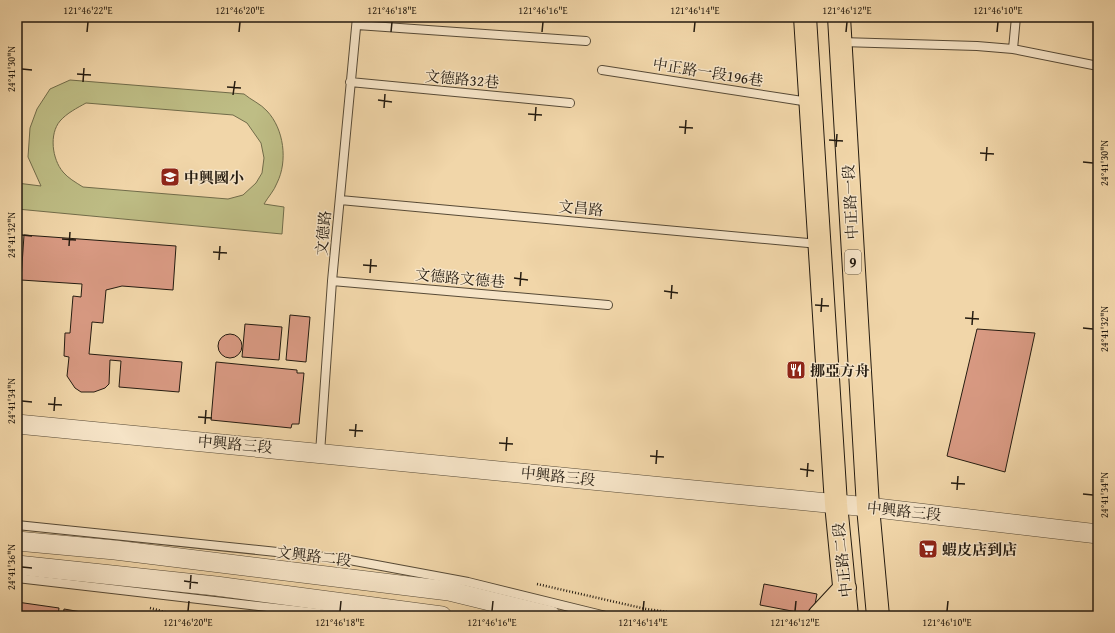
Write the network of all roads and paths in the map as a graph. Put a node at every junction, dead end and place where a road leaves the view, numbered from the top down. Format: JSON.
{"nodes":[{"id":1,"x":805,"y":17,"type":"edge"},
{"id":2,"x":839,"y":17,"type":"edge"},
{"id":3,"x":1016,"y":17,"type":"edge"},
{"id":4,"x":357,"y":21,"type":"edge"},
{"id":5,"x":586,"y":41,"type":"dead end"},
{"id":6,"x":841,"y":42,"type":"junction"},
{"id":7,"x":1013,"y":49,"type":"junction"},
{"id":8,"x":1098,"y":66,"type":"edge"},
{"id":9,"x":602,"y":70,"type":"dead end"},
{"id":10,"x":350,"y":82,"type":"junction"},
{"id":11,"x":810,"y":102,"type":"junction"},
{"id":12,"x":570,"y":103,"type":"dead end"},
{"id":13,"x":340,"y":200,"type":"junction"},
{"id":14,"x":820,"y":244,"type":"junction"},
{"id":15,"x":332,"y":281,"type":"junction"},
{"id":16,"x":608,"y":305,"type":"dead end"},
{"id":17,"x":17,"y":424,"type":"edge"},
{"id":18,"x":320,"y":452,"type":"junction"},
{"id":19,"x":836,"y":504,"type":"junction"},
{"id":20,"x":868,"y":507,"type":"junction"},
{"id":21,"x":17,"y":525,"type":"edge"},
{"id":22,"x":1098,"y":534,"type":"edge"},
{"id":23,"x":17,"y":541,"type":"edge"},
{"id":24,"x":17,"y":565,"type":"edge"},
{"id":25,"x":17,"y":578,"type":"edge"},
{"id":26,"x":845,"y":588,"type":"junction"},
{"id":27,"x":345,"y":616,"type":"edge"},
{"id":28,"x":442,"y":616,"type":"edge"},
{"id":29,"x":551,"y":616,"type":"edge"},
{"id":30,"x":606,"y":616,"type":"edge"},
{"id":31,"x":819,"y":616,"type":"edge"},
{"id":32,"x":847,"y":616,"type":"edge"},
{"id":33,"x":878,"y":616,"type":"edge"}],
"edges":[{"from":1,"to":11,"type":"main road"},
{"from":2,"to":6,"type":"main road","name":"中正路一段","number":"9"},
{"from":3,"to":7,"type":"lane"},
{"from":4,"to":5,"type":"lane"},
{"from":4,"to":10,"type":"lane","name":"文德路"},
{"from":6,"to":7,"type":"lane"},
{"from":6,"to":20,"type":"main road","name":"中正路一段","number":"9"},
{"from":7,"to":8,"type":"lane"},
{"from":9,"to":11,"type":"lane","name":"中正路一段196巷"},
{"from":10,"to":12,"type":"lane","name":"文德路32巷"},
{"from":10,"to":13,"type":"lane","name":"文德路"},
{"from":11,"to":14,"type":"main road"},
{"from":13,"to":14,"type":"lane","name":"文昌路"},
{"from":13,"to":15,"type":"lane","name":"文德路"},
{"from":14,"to":19,"type":"main road"},
{"from":15,"to":16,"type":"lane","name":"文德路文德巷"},
{"from":15,"to":18,"type":"lane","name":"文德路"},
{"from":17,"to":18,"type":"street","name":"中興路三段"},
{"from":18,"to":19,"type":"street","name":"中興路三段"},
{"from":19,"to":20,"type":"street","name":"中興路三段"},
{"from":19,"to":26,"type":"main road","name":"中正路二段"},
{"from":20,"to":22,"type":"street","name":"中興路三段"},
{"from":20,"to":33,"type":"main road","name":"中正路二段","number":"9"},
{"from":21,"to":30,"type":"lane","name":"文興路二段"},
{"from":23,"to":29,"type":"street","name":"文興路二段"},
{"from":24,"to":28,"type":"street"},
{"from":25,"to":27,"type":"lane"},
{"from":26,"to":31,"type":"main road"},
{"from":26,"to":32,"type":"main road","name":"中正路二段"}]}
